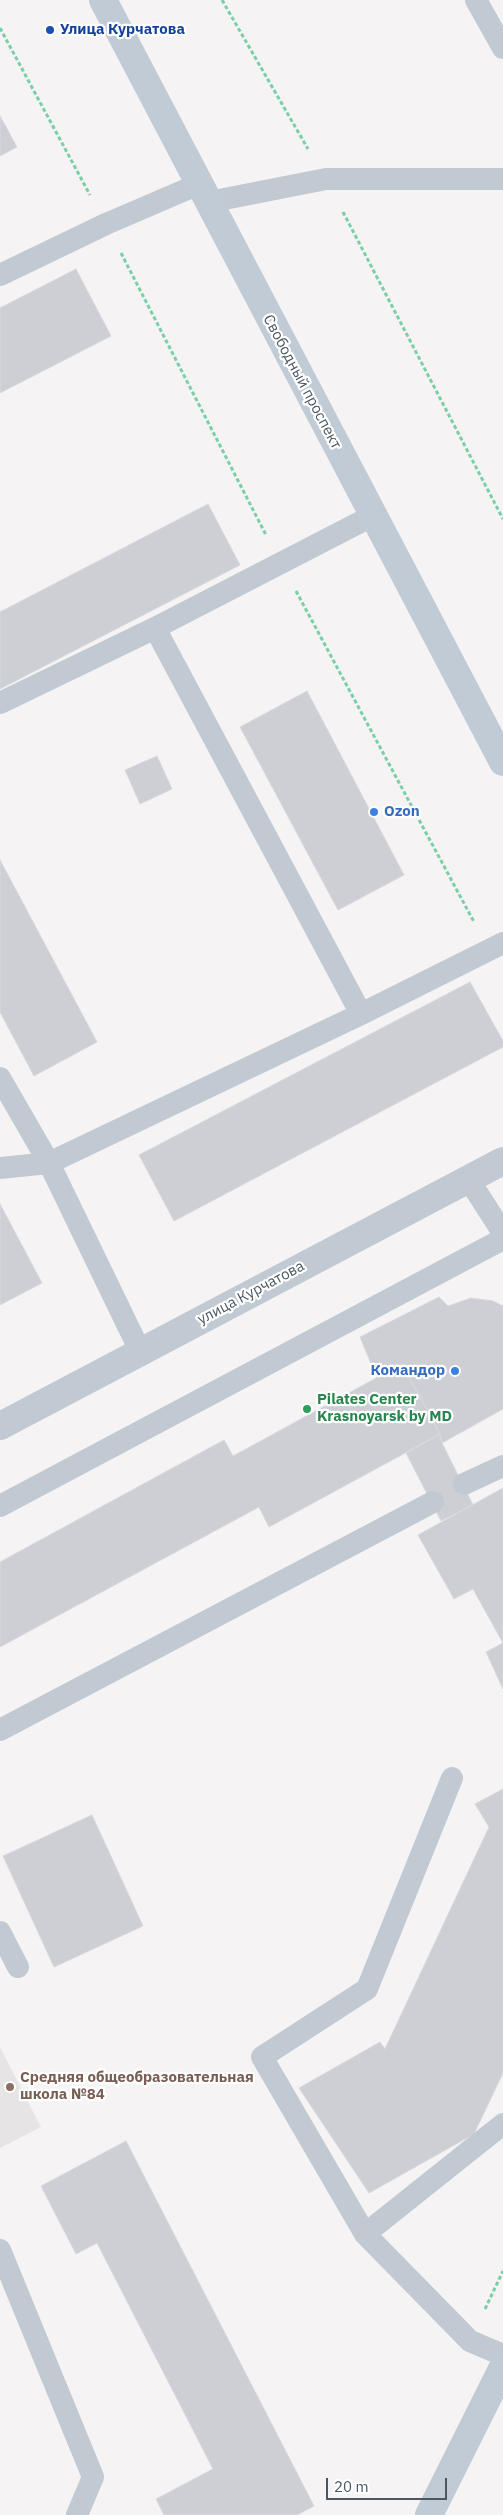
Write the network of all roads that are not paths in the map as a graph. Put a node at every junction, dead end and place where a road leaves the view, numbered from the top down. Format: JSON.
{"nodes":[{"id":1,"x":103,"y":0,"type":"edge"},
{"id":2,"x":476,"y":0,"type":"edge"},
{"id":3,"x":503,"y":48,"type":"edge"},
{"id":4,"x":502,"y":181,"type":"edge"},
{"id":5,"x":204,"y":193,"type":"junction"},
{"id":6,"x":0,"y":275,"type":"edge"},
{"id":7,"x":372,"y":516,"type":"junction"},
{"id":8,"x":155,"y":628,"type":"junction"},
{"id":9,"x":0,"y":704,"type":"edge"},
{"id":10,"x":503,"y":762,"type":"edge"},
{"id":11,"x":496,"y":947,"type":"edge"},
{"id":12,"x":361,"y":1014,"type":"junction"},
{"id":13,"x":0,"y":1078,"type":"edge"},
{"id":14,"x":503,"y":1161,"type":"edge"},
{"id":15,"x":49,"y":1163,"type":"junction"},
{"id":16,"x":0,"y":1168,"type":"edge"},
{"id":17,"x":469,"y":1180,"type":"junction"},
{"id":18,"x":503,"y":1233,"type":"edge"},
{"id":19,"x":503,"y":1239,"type":"edge"},
{"id":20,"x":140,"y":1351,"type":"junction"},
{"id":21,"x":0,"y":1426,"type":"edge"},
{"id":22,"x":503,"y":1466,"type":"edge"},
{"id":23,"x":464,"y":1484,"type":"dead end"},
{"id":24,"x":432,"y":1502,"type":"dead end"},
{"id":25,"x":0,"y":1506,"type":"edge"},
{"id":26,"x":0,"y":1730,"type":"edge"},
{"id":27,"x":452,"y":1778,"type":"dead end"},
{"id":28,"x":0,"y":1932,"type":"edge"},
{"id":29,"x":18,"y":1967,"type":"dead end"},
{"id":30,"x":503,"y":2124,"type":"edge"},
{"id":31,"x":365,"y":2234,"type":"junction"},
{"id":32,"x":0,"y":2250,"type":"edge"},
{"id":33,"x":503,"y":2354,"type":"edge"},
{"id":34,"x":503,"y":2367,"type":"edge"},
{"id":35,"x":77,"y":2515,"type":"edge"},
{"id":36,"x":429,"y":2515,"type":"edge"}],
"edges":[{"from":1,"to":5,"type":"main road","name":"Свободный проспект"},
{"from":2,"to":3,"type":"lane"},
{"from":4,"to":5,"type":"lane"},
{"from":5,"to":6,"type":"lane"},
{"from":5,"to":7,"type":"main road","name":"Свободный проспект"},
{"from":7,"to":8,"type":"lane"},
{"from":7,"to":10,"type":"main road","name":"Свободный проспект"},
{"from":8,"to":9,"type":"lane"},
{"from":8,"to":12,"type":"lane"},
{"from":11,"to":12,"type":"lane"},
{"from":12,"to":15,"type":"lane"},
{"from":13,"to":15,"type":"lane"},
{"from":14,"to":17,"type":"street","name":"улица Курчатова"},
{"from":15,"to":16,"type":"lane"},
{"from":15,"to":20,"type":"lane"},
{"from":17,"to":18,"type":"lane"},
{"from":17,"to":20,"type":"street","name":"улица Курчатова"},
{"from":19,"to":25,"type":"lane"},
{"from":20,"to":21,"type":"street","name":"улица Курчатова"},
{"from":22,"to":23,"type":"lane"},
{"from":24,"to":26,"type":"lane"},
{"from":27,"to":31,"type":"lane"},
{"from":28,"to":29,"type":"lane"},
{"from":30,"to":31,"type":"lane"},
{"from":31,"to":33,"type":"lane"},
{"from":32,"to":35,"type":"lane"},
{"from":34,"to":36,"type":"main road"}]}
